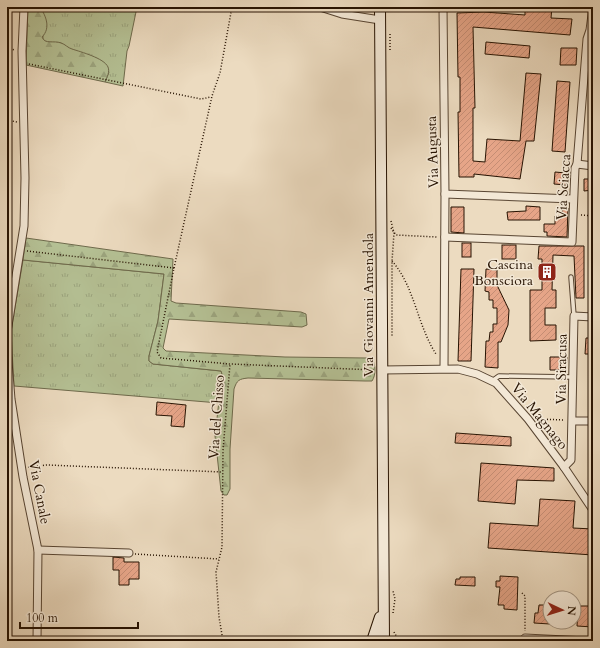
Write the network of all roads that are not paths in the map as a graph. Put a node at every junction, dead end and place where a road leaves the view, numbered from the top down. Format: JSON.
{"nodes":[{"id":1,"x":24,"y":7,"type":"edge"},
{"id":2,"x":320,"y":7,"type":"edge"},
{"id":3,"x":380,"y":7,"type":"edge"},
{"id":4,"x":444,"y":7,"type":"edge"},
{"id":5,"x":593,"y":7,"type":"edge"},
{"id":6,"x":380,"y":20,"type":"junction"},
{"id":7,"x":592,"y":30,"type":"edge"},
{"id":8,"x":577,"y":164,"type":"junction"},
{"id":9,"x":593,"y":166,"type":"edge"},
{"id":10,"x":445,"y":194,"type":"junction"},
{"id":11,"x":573,"y":199,"type":"junction"},
{"id":12,"x":445,"y":237,"type":"junction"},
{"id":13,"x":571,"y":277,"type":"dead end"},
{"id":14,"x":574,"y":316,"type":"junction"},
{"id":15,"x":593,"y":317,"type":"edge"},
{"id":16,"x":7,"y":332,"type":"edge"},
{"id":17,"x":7,"y":349,"type":"edge"},
{"id":18,"x":444,"y":368,"type":"junction"},
{"id":19,"x":382,"y":370,"type":"junction"},
{"id":20,"x":574,"y":377,"type":"junction"},
{"id":21,"x":492,"y":381,"type":"junction"},
{"id":22,"x":573,"y":421,"type":"junction"},
{"id":23,"x":593,"y":421,"type":"edge"},
{"id":24,"x":564,"y":467,"type":"junction"},
{"id":25,"x":593,"y":510,"type":"edge"},
{"id":26,"x":38,"y":550,"type":"junction"},
{"id":27,"x":129,"y":553,"type":"road end"},
{"id":28,"x":383,"y":604,"type":"junction"},
{"id":29,"x":525,"y":638,"type":"road end"},
{"id":30,"x":37,"y":641,"type":"edge"},
{"id":31,"x":372,"y":641,"type":"edge"},
{"id":32,"x":384,"y":641,"type":"edge"},
{"id":33,"x":586,"y":641,"type":"edge"}],
"edges":[{"from":1,"to":16,"type":"street"},
{"from":2,"to":6,"type":"street"},
{"from":3,"to":6,"type":"main road","name":"Via Giovanni Amendola"},
{"from":4,"to":10,"type":"street","name":"Via Augusta"},
{"from":5,"to":7,"type":"street","name":"Via Sciacca"},
{"from":6,"to":19,"type":"main road","name":"Via Giovanni Amendola"},
{"from":7,"to":8,"type":"street","name":"Via Sciacca"},
{"from":8,"to":9,"type":"street"},
{"from":8,"to":11,"type":"street","name":"Via Sciacca"},
{"from":10,"to":11,"type":"street","name":"Via Augusta"},
{"from":10,"to":12,"type":"street"},
{"from":11,"to":12,"type":"street","name":"Via Sciacca"},
{"from":12,"to":18,"type":"street"},
{"from":13,"to":14,"type":"lane","name":"Via Siracusa"},
{"from":14,"to":15,"type":"street","name":"Via Siracusa"},
{"from":14,"to":20,"type":"street","name":"Via Siracusa"},
{"from":17,"to":26,"type":"street","name":"Via Canale"},
{"from":18,"to":19,"type":"street","name":"Via Magnago"},
{"from":18,"to":21,"type":"street","name":"Via Magnago"},
{"from":19,"to":28,"type":"main road","name":"Via Giovanni Amendola"},
{"from":20,"to":21,"type":"lane"},
{"from":20,"to":22,"type":"street","name":"Via Siracusa"},
{"from":21,"to":24,"type":"street","name":"Via Magnago"},
{"from":22,"to":23,"type":"street"},
{"from":22,"to":24,"type":"street","name":"Via Siracusa"},
{"from":24,"to":25,"type":"street","name":"Via Magnago"},
{"from":26,"to":27,"type":"street"},
{"from":26,"to":30,"type":"street","name":"Via Canale"},
{"from":28,"to":31,"type":"main road","name":"Via Giovanni Amendola"},
{"from":28,"to":32,"type":"main road","name":"Via Giovanni Amendola"},
{"from":29,"to":33,"type":"street"}]}
